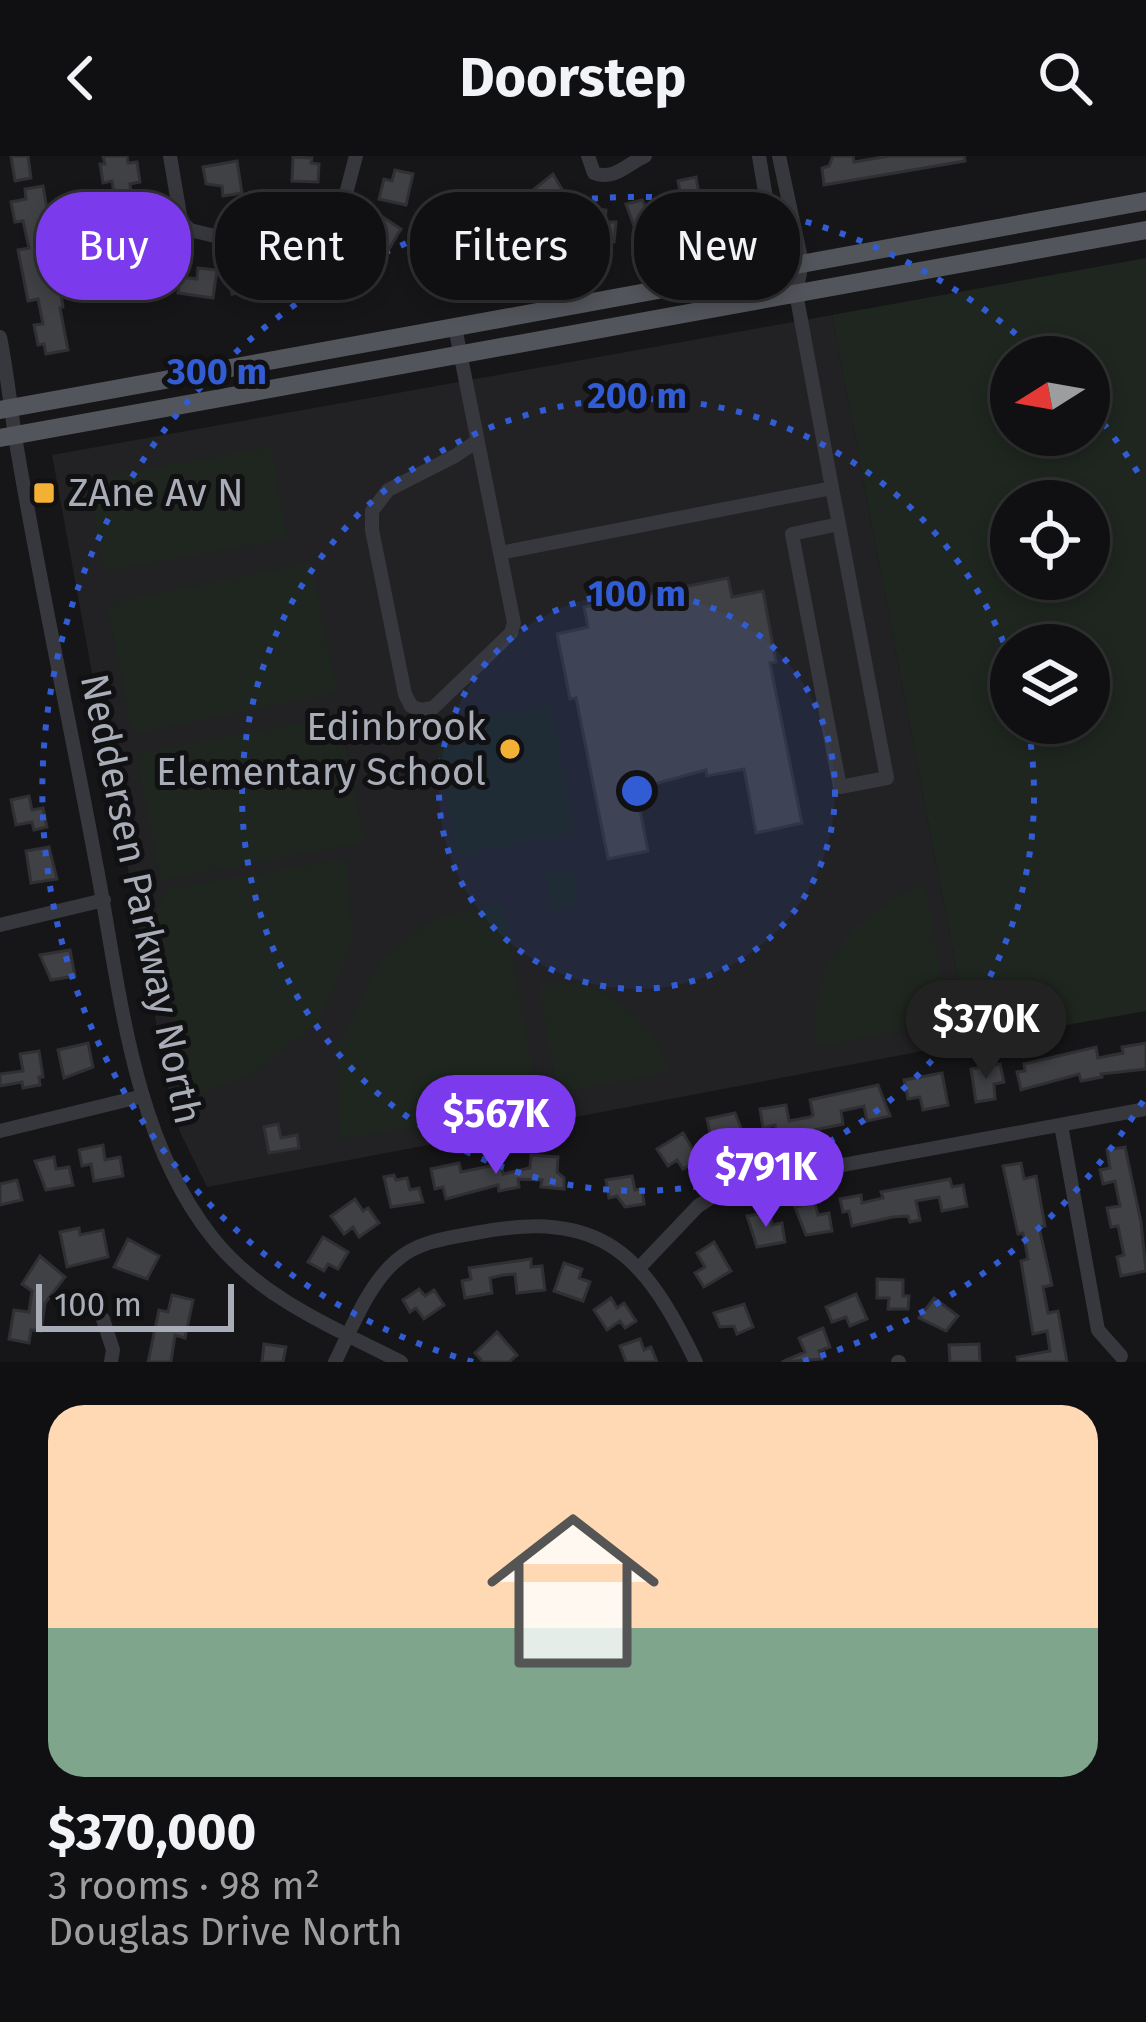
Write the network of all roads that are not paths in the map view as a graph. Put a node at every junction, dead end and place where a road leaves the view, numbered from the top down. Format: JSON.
{"nodes":[{"id":1,"x":170,"y":156,"type":"edge"},
{"id":2,"x":356,"y":156,"type":"edge"},
{"id":3,"x":588,"y":156,"type":"edge"},
{"id":4,"x":645,"y":156,"type":"edge"},
{"id":5,"x":759,"y":156,"type":"edge"},
{"id":6,"x":779,"y":156,"type":"edge"},
{"id":7,"x":763,"y":192,"type":"edge"},
{"id":8,"x":1146,"y":201,"type":"edge"},
{"id":9,"x":1146,"y":230,"type":"edge"},
{"id":10,"x":802,"y":262,"type":"junction"},
{"id":11,"x":800,"y":272,"type":"edge"},
{"id":12,"x":800,"y":292,"type":"edge"},
{"id":13,"x":634,"y":294,"type":"edge"},
{"id":14,"x":758,"y":300,"type":"edge"},
{"id":15,"x":797,"y":300,"type":"edge"},
{"id":16,"x":454,"y":327,"type":"junction"},
{"id":17,"x":0,"y":337,"type":"edge"},
{"id":18,"x":460,"y":355,"type":"junction"},
{"id":19,"x":6,"y":409,"type":"edge"},
{"id":20,"x":8,"y":436,"type":"edge"},
{"id":21,"x":477,"y":441,"type":"junction"},
{"id":22,"x":832,"y":488,"type":"junction"},
{"id":23,"x":839,"y":524,"type":"junction"},
{"id":24,"x":500,"y":553,"type":"junction"},
{"id":25,"x":104,"y":900,"type":"junction"},
{"id":26,"x":0,"y":925,"type":"edge"},
{"id":27,"x":142,"y":1096,"type":"junction"},
{"id":28,"x":1146,"y":1109,"type":"edge"},
{"id":29,"x":1060,"y":1125,"type":"junction"},
{"id":30,"x":0,"y":1131,"type":"edge"},
{"id":31,"x":640,"y":1267,"type":"junction"},
{"id":32,"x":104,"y":1319,"type":"dead end"},
{"id":33,"x":348,"y":1335,"type":"junction"},
{"id":34,"x":1121,"y":1356,"type":"dead end"},
{"id":35,"x":110,"y":1362,"type":"edge"},
{"id":36,"x":335,"y":1362,"type":"edge"},
{"id":37,"x":401,"y":1362,"type":"edge"},
{"id":38,"x":696,"y":1362,"type":"edge"}],
"edges":[{"from":1,"to":2,"type":"street"},
{"from":3,"to":4,"type":"street"},
{"from":5,"to":7,"type":"street"},
{"from":6,"to":10,"type":"street"},
{"from":8,"to":10,"type":"main road"},
{"from":9,"to":12,"type":"main road"},
{"from":10,"to":11,"type":"street"},
{"from":13,"to":16,"type":"main road"},
{"from":14,"to":18,"type":"main road"},
{"from":15,"to":22,"type":"street"},
{"from":16,"to":18,"type":"street"},
{"from":16,"to":19,"type":"main road"},
{"from":17,"to":19,"type":"street","name":"Neddersen Parkway North"},
{"from":18,"to":20,"type":"main road"},
{"from":18,"to":21,"type":"street"},
{"from":19,"to":20,"type":"street","name":"Neddersen Parkway North"},
{"from":20,"to":25,"type":"street","name":"Neddersen Parkway North"},
{"from":21,"to":24,"type":"street"},
{"from":21,"to":24,"type":"street"},
{"from":22,"to":23,"type":"street"},
{"from":22,"to":24,"type":"street"},
{"from":23,"to":23,"type":"street"},
{"from":25,"to":26,"type":"street"},
{"from":25,"to":27,"type":"street","name":"Neddersen Parkway North"},
{"from":27,"to":30,"type":"street"},
{"from":27,"to":33,"type":"street","name":"Neddersen Parkway North"},
{"from":28,"to":29,"type":"street"},
{"from":29,"to":31,"type":"street"},
{"from":29,"to":34,"type":"street"},
{"from":31,"to":33,"type":"street"},
{"from":31,"to":38,"type":"street"},
{"from":32,"to":35,"type":"street"},
{"from":33,"to":36,"type":"street"},
{"from":33,"to":37,"type":"street","name":"Neddersen Parkway North"}]}
